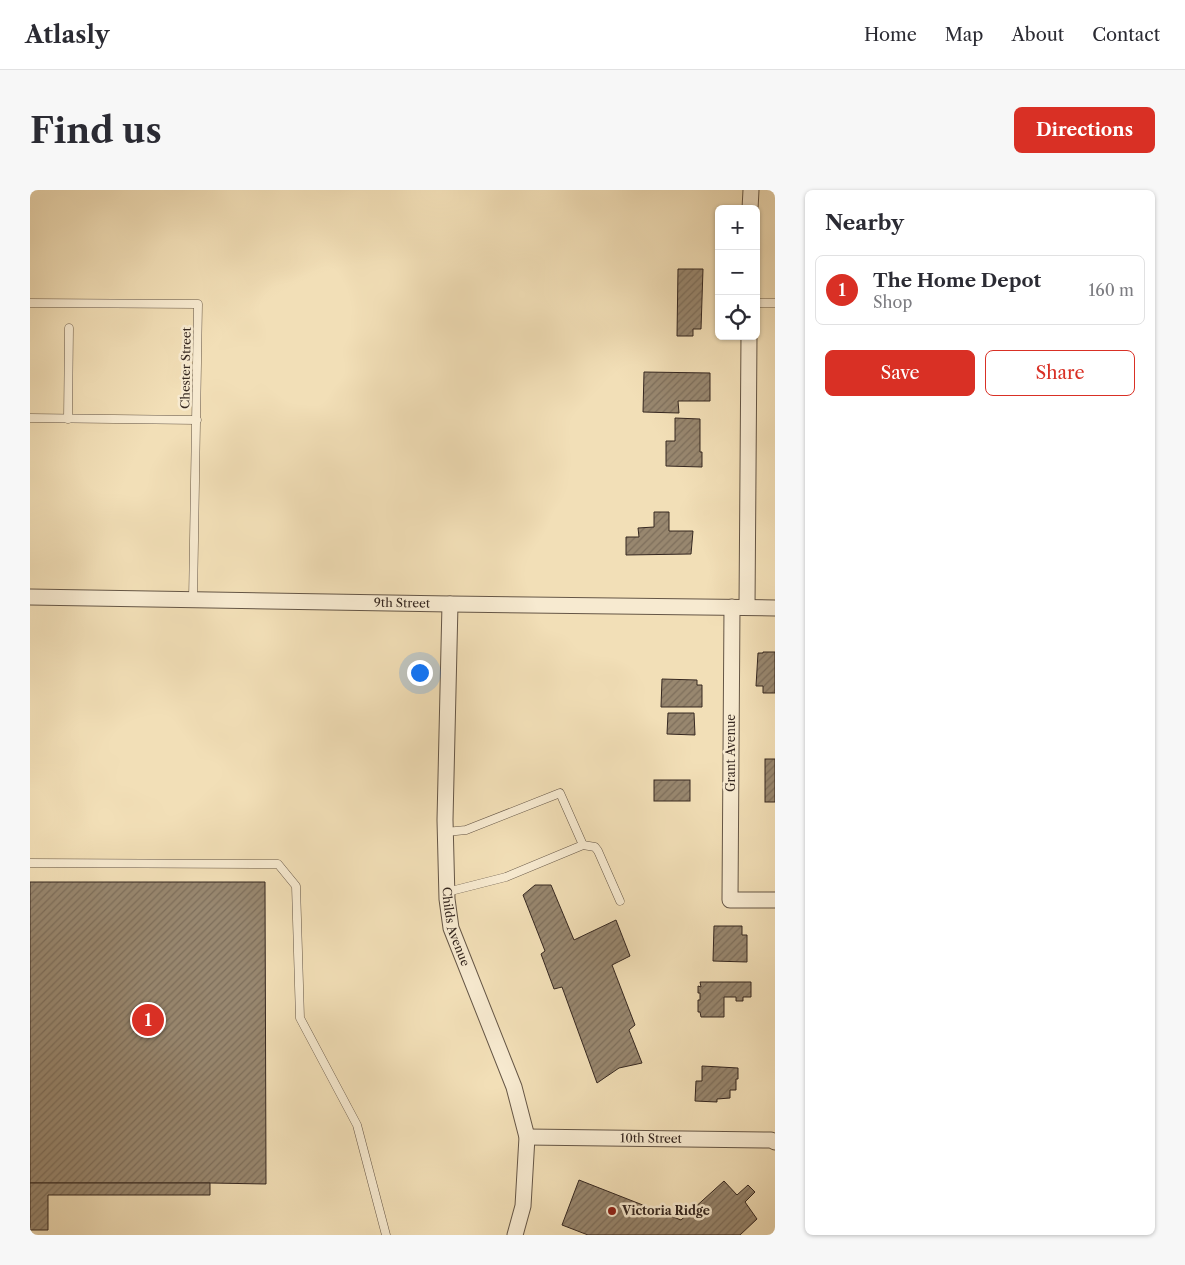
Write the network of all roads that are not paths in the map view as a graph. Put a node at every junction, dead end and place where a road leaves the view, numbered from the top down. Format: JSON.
{"nodes":[{"id":1,"x":750,"y":190,"type":"edge"},
{"id":2,"x":750,"y":205,"type":"edge"},
{"id":3,"x":30,"y":303,"type":"edge"},
{"id":4,"x":760,"y":303,"type":"edge"},
{"id":5,"x":775,"y":303,"type":"edge"},
{"id":6,"x":69,"y":328,"type":"dead end"},
{"id":7,"x":749,"y":340,"type":"edge"},
{"id":8,"x":30,"y":418,"type":"edge"},
{"id":9,"x":68,"y":419,"type":"junction"},
{"id":10,"x":197,"y":420,"type":"junction"},
{"id":11,"x":30,"y":597,"type":"edge"},
{"id":12,"x":193,"y":600,"type":"junction"},
{"id":13,"x":450,"y":604,"type":"junction"},
{"id":14,"x":740,"y":607,"type":"junction"},
{"id":15,"x":775,"y":608,"type":"edge"},
{"id":16,"x":446,"y":832,"type":"junction"},
{"id":17,"x":583,"y":845,"type":"junction"},
{"id":18,"x":30,"y":862,"type":"edge"},
{"id":19,"x":447,"y":892,"type":"junction"},
{"id":20,"x":775,"y":900,"type":"edge"},
{"id":21,"x":620,"y":902,"type":"dead end"},
{"id":22,"x":527,"y":1137,"type":"junction"},
{"id":23,"x":775,"y":1142,"type":"edge"},
{"id":24,"x":386,"y":1235,"type":"edge"},
{"id":25,"x":515,"y":1235,"type":"edge"}],
"edges":[{"from":1,"to":2,"type":"street"},
{"from":3,"to":10,"type":"lane","name":"Chester Street"},
{"from":4,"to":5,"type":"lane"},
{"from":6,"to":9,"type":"lane"},
{"from":7,"to":14,"type":"street","name":"Grant Avenue"},
{"from":8,"to":9,"type":"lane"},
{"from":9,"to":10,"type":"lane"},
{"from":10,"to":12,"type":"lane","name":"Chester Street"},
{"from":11,"to":12,"type":"street","name":"9th Street"},
{"from":12,"to":13,"type":"street","name":"9th Street"},
{"from":13,"to":14,"type":"street","name":"9th Street"},
{"from":13,"to":16,"type":"street","name":"Childs Avenue"},
{"from":14,"to":15,"type":"street","name":"9th Street"},
{"from":14,"to":20,"type":"street","name":"Grant Avenue"},
{"from":16,"to":17,"type":"lane"},
{"from":16,"to":19,"type":"street","name":"Childs Avenue"},
{"from":17,"to":19,"type":"lane"},
{"from":17,"to":21,"type":"lane"},
{"from":18,"to":24,"type":"lane"},
{"from":19,"to":22,"type":"street","name":"Childs Avenue"},
{"from":22,"to":23,"type":"street","name":"10th Street"},
{"from":22,"to":25,"type":"street","name":"Childs Avenue"}]}
